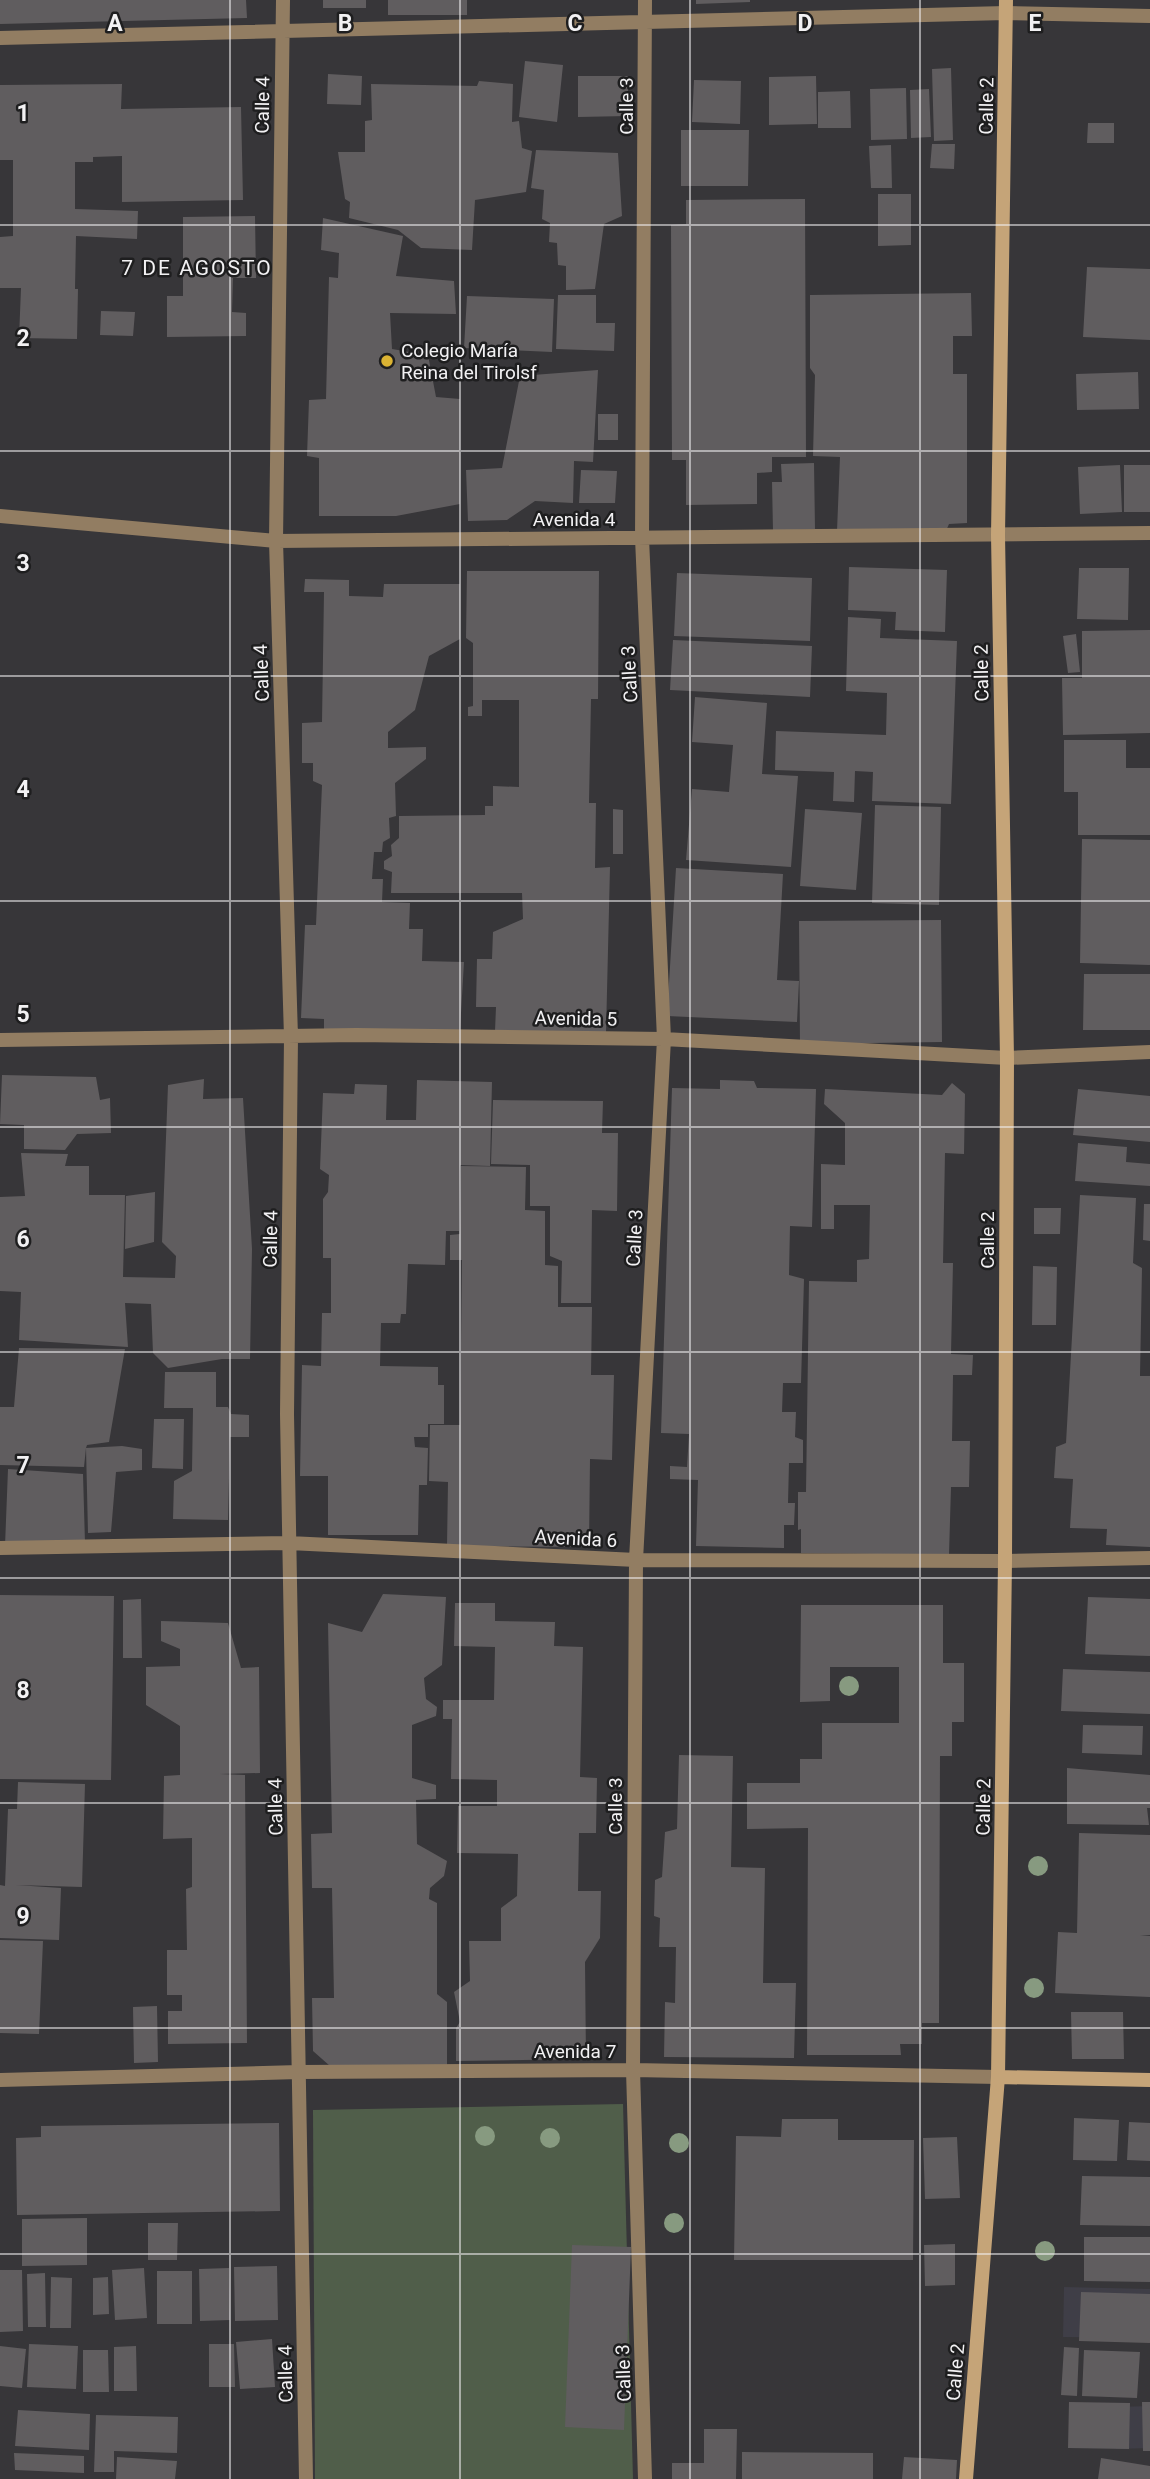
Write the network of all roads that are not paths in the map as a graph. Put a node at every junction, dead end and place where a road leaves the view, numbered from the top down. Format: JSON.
{"nodes":[{"id":1,"x":283,"y":0,"type":"edge"},
{"id":2,"x":646,"y":0,"type":"edge"},
{"id":3,"x":1006,"y":7,"type":"edge"},
{"id":4,"x":1150,"y":16,"type":"edge"},
{"id":5,"x":645,"y":22,"type":"junction"},
{"id":6,"x":282,"y":31,"type":"junction"},
{"id":7,"x":0,"y":38,"type":"edge"},
{"id":8,"x":0,"y":516,"type":"edge"},
{"id":9,"x":1150,"y":533,"type":"edge"},
{"id":10,"x":998,"y":535,"type":"junction"},
{"id":11,"x":642,"y":538,"type":"junction"},
{"id":12,"x":276,"y":541,"type":"junction"},
{"id":13,"x":291,"y":1037,"type":"junction"},
{"id":14,"x":664,"y":1039,"type":"junction"},
{"id":15,"x":0,"y":1040,"type":"edge"},
{"id":16,"x":1150,"y":1052,"type":"edge"},
{"id":17,"x":1007,"y":1059,"type":"junction"},
{"id":18,"x":289,"y":1543,"type":"junction"},
{"id":19,"x":0,"y":1548,"type":"edge"},
{"id":20,"x":1150,"y":1558,"type":"edge"},
{"id":21,"x":636,"y":1560,"type":"junction"},
{"id":22,"x":1005,"y":1561,"type":"junction"},
{"id":23,"x":633,"y":2070,"type":"junction"},
{"id":24,"x":299,"y":2072,"type":"junction"},
{"id":25,"x":998,"y":2077,"type":"junction"},
{"id":26,"x":0,"y":2080,"type":"edge"},
{"id":27,"x":1150,"y":2080,"type":"edge"},
{"id":28,"x":306,"y":2479,"type":"edge"},
{"id":29,"x":645,"y":2479,"type":"edge"},
{"id":30,"x":966,"y":2479,"type":"edge"}],
"edges":[{"from":1,"to":6,"type":"street","name":"Calle 4"},
{"from":2,"to":5,"type":"street","name":"Calle 3"},
{"from":3,"to":4,"type":"street"},
{"from":3,"to":5,"type":"street"},
{"from":3,"to":10,"type":"main road","name":"Calle 2"},
{"from":5,"to":6,"type":"street"},
{"from":5,"to":11,"type":"street","name":"Calle 3"},
{"from":6,"to":7,"type":"street"},
{"from":6,"to":12,"type":"street","name":"Calle 4"},
{"from":8,"to":12,"type":"street","name":"Avenida 4"},
{"from":9,"to":10,"type":"street","name":"Avenida 4"},
{"from":10,"to":11,"type":"street","name":"Avenida 4"},
{"from":10,"to":17,"type":"main road","name":"Calle 2"},
{"from":11,"to":12,"type":"street","name":"Avenida 4"},
{"from":11,"to":14,"type":"street","name":"Calle 3"},
{"from":12,"to":13,"type":"street","name":"Calle 4"},
{"from":13,"to":14,"type":"street","name":"Avenida 5"},
{"from":13,"to":15,"type":"street","name":"Avenida 5"},
{"from":13,"to":18,"type":"street","name":"Calle 4"},
{"from":14,"to":17,"type":"street","name":"Avenida 5"},
{"from":14,"to":21,"type":"street","name":"Calle 3"},
{"from":16,"to":17,"type":"street","name":"Avenida 5"},
{"from":17,"to":22,"type":"main road","name":"Calle 2"},
{"from":18,"to":19,"type":"street","name":"Avenida 6"},
{"from":18,"to":21,"type":"street","name":"Avenida 6"},
{"from":18,"to":24,"type":"street","name":"Calle 4"},
{"from":20,"to":22,"type":"street","name":"Avenida 6"},
{"from":21,"to":22,"type":"street","name":"Avenida 6"},
{"from":21,"to":23,"type":"street","name":"Calle 3"},
{"from":22,"to":25,"type":"main road","name":"Calle 2"},
{"from":23,"to":24,"type":"street","name":"Avenida 7"},
{"from":23,"to":25,"type":"street","name":"Avenida 7"},
{"from":23,"to":29,"type":"street","name":"Calle 3"},
{"from":24,"to":26,"type":"street","name":"Avenida 7"},
{"from":24,"to":28,"type":"street","name":"Calle 4"},
{"from":25,"to":27,"type":"main road","name":"Avenida 7"},
{"from":25,"to":30,"type":"main road","name":"Calle 2"}]}
